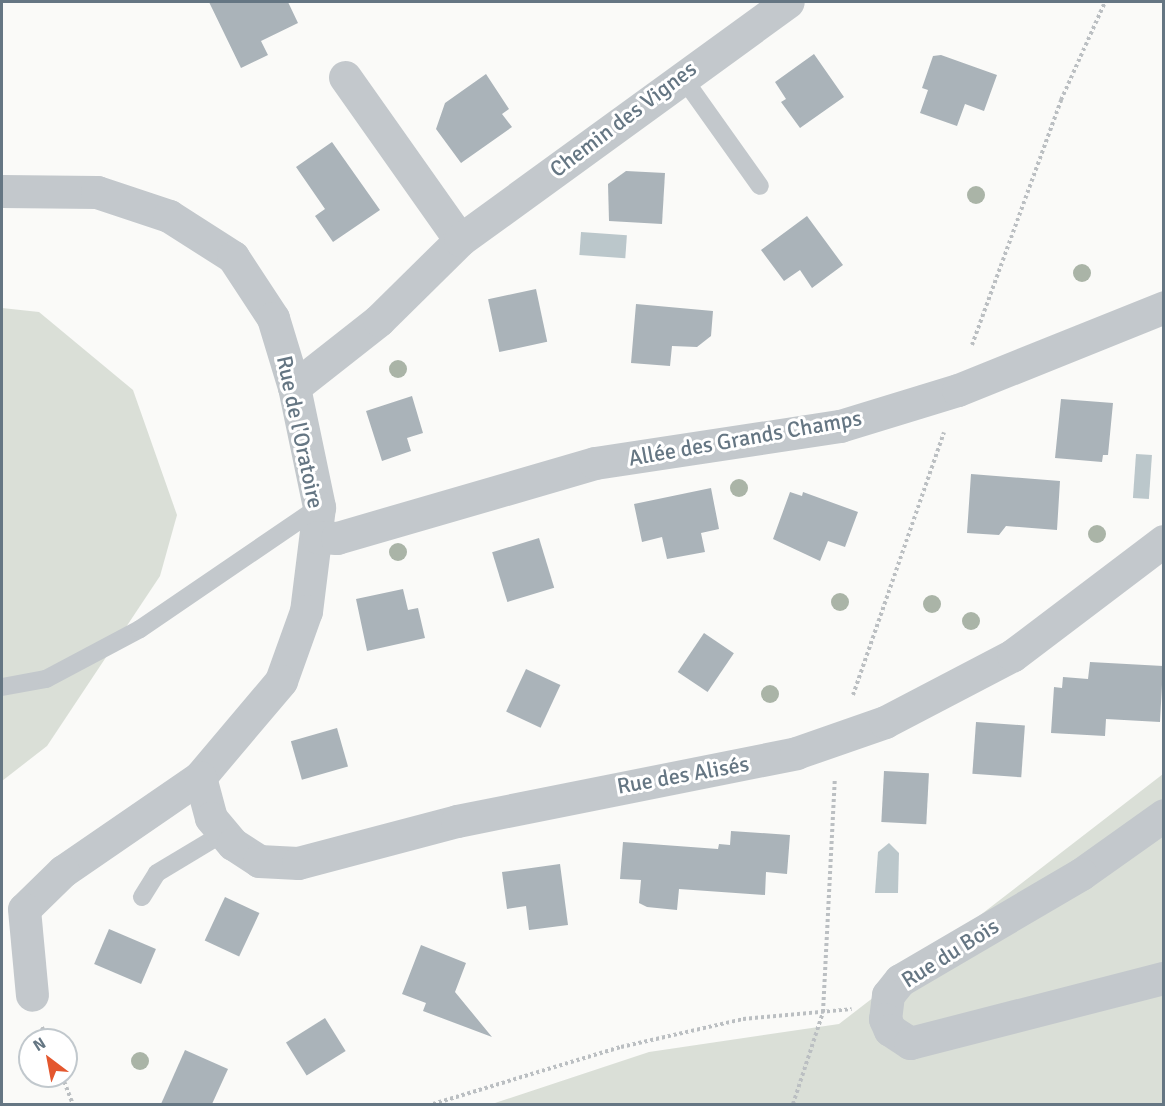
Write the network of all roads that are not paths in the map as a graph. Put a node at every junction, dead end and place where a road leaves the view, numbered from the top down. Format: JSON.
{"nodes":[{"id":1,"x":788,"y":2,"type":"edge"},
{"id":2,"x":681,"y":75,"type":"junction"},
{"id":3,"x":345,"y":77,"type":"dead end"},
{"id":4,"x":760,"y":186,"type":"dead end"},
{"id":5,"x":2,"y":191,"type":"edge"},
{"id":6,"x":460,"y":240,"type":"junction"},
{"id":7,"x":1164,"y":307,"type":"edge"},
{"id":8,"x":294,"y":387,"type":"junction"},
{"id":9,"x":318,"y":522,"type":"junction"},
{"id":10,"x":1164,"y":541,"type":"edge"},
{"id":11,"x":2,"y":687,"type":"edge"},
{"id":12,"x":200,"y":777,"type":"junction"},
{"id":13,"x":1164,"y":815,"type":"edge"},
{"id":14,"x":222,"y":834,"type":"junction"},
{"id":15,"x":142,"y":897,"type":"dead end"},
{"id":16,"x":1164,"y":978,"type":"edge"},
{"id":17,"x":32,"y":995,"type":"dead end"}],
"edges":[{"from":1,"to":2,"type":"street","name":"Chemin des Vignes"},
{"from":2,"to":4,"type":"lane"},
{"from":2,"to":6,"type":"street","name":"Chemin des Vignes"},
{"from":3,"to":6,"type":"street"},
{"from":5,"to":8,"type":"street","name":"Rue de l'Oratoire"},
{"from":6,"to":8,"type":"street","name":"Chemin des Vignes"},
{"from":7,"to":9,"type":"street","name":"Allée des Grands Champs"},
{"from":8,"to":9,"type":"street","name":"Rue de l'Oratoire"},
{"from":9,"to":11,"type":"lane"},
{"from":9,"to":12,"type":"street","name":"Rue de l'Oratoire"},
{"from":10,"to":14,"type":"street","name":"Rue des Alisés"},
{"from":12,"to":14,"type":"street","name":"Rue des Alisés"},
{"from":12,"to":17,"type":"street","name":"Rue de l'Oratoire"},
{"from":13,"to":16,"type":"street","name":"Rue du Bois"},
{"from":14,"to":15,"type":"lane"}]}
